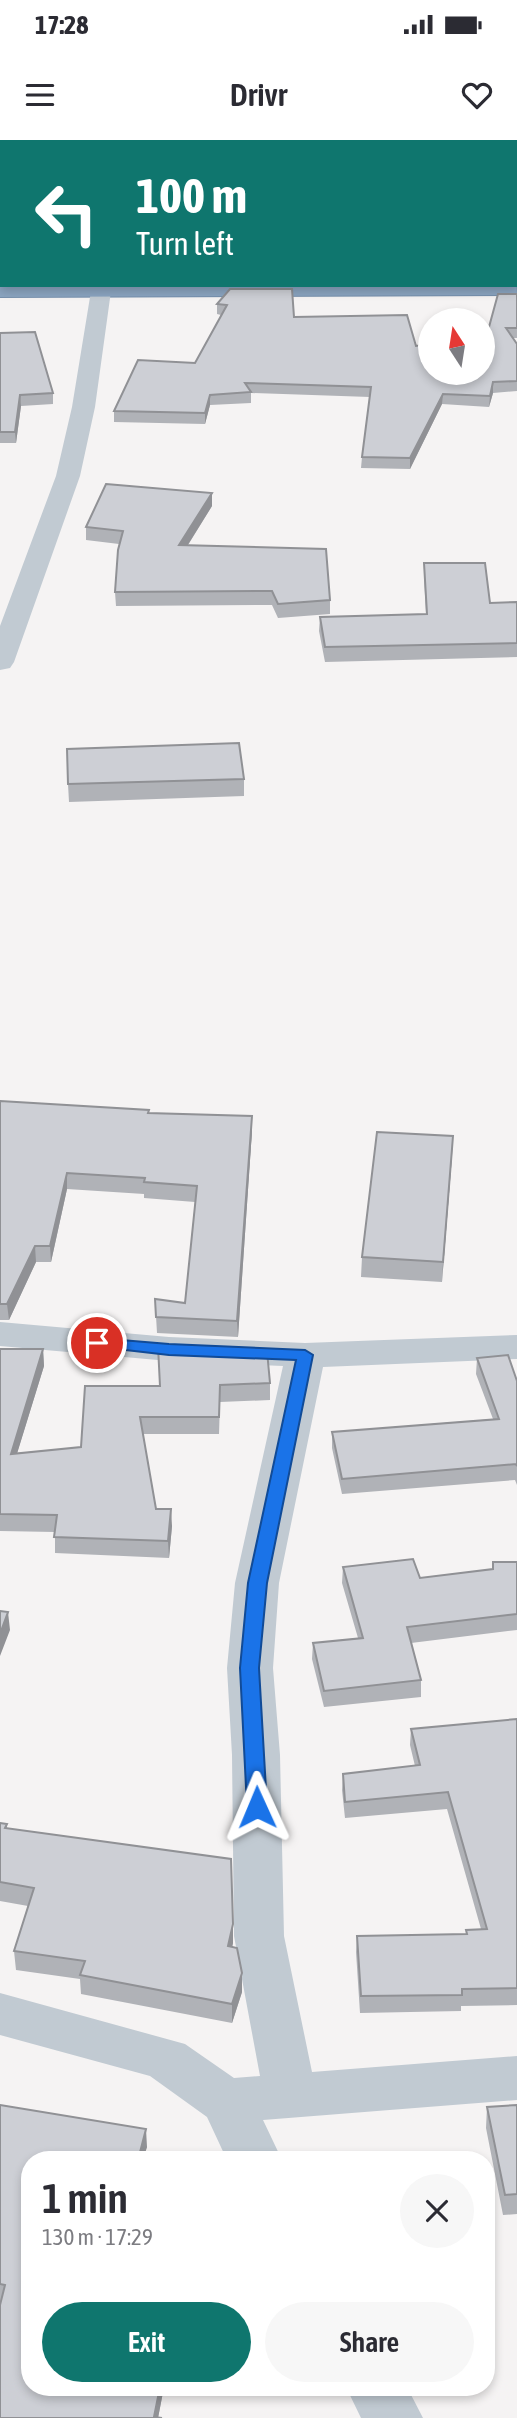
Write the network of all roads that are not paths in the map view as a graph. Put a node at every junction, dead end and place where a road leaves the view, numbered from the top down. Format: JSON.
{"nodes":[{"id":1,"x":517,"y":289,"type":"edge"},
{"id":2,"x":0,"y":291,"type":"edge"},
{"id":3,"x":101,"y":291,"type":"junction"},
{"id":4,"x":0,"y":662,"type":"edge"},
{"id":5,"x":0,"y":1334,"type":"edge"},
{"id":6,"x":517,"y":1347,"type":"edge"},
{"id":7,"x":305,"y":1355,"type":"junction"},
{"id":8,"x":0,"y":2014,"type":"edge"},
{"id":9,"x":517,"y":2078,"type":"edge"},
{"id":10,"x":290,"y":2096,"type":"junction"},
{"id":11,"x":226,"y":2101,"type":"junction"},
{"id":12,"x":251,"y":2151,"type":"edge"},
{"id":13,"x":380,"y":2396,"type":"edge"},
{"id":14,"x":393,"y":2418,"type":"edge"}],
"edges":[{"from":1,"to":3,"type":"highway"},
{"from":2,"to":3,"type":"highway"},
{"from":3,"to":4,"type":"street"},
{"from":5,"to":7,"type":"street"},
{"from":6,"to":7,"type":"street"},
{"from":7,"to":10,"type":"street"},
{"from":8,"to":11,"type":"street"},
{"from":9,"to":10,"type":"street"},
{"from":10,"to":11,"type":"street"},
{"from":11,"to":12,"type":"street"},
{"from":13,"to":14,"type":"street"}]}
